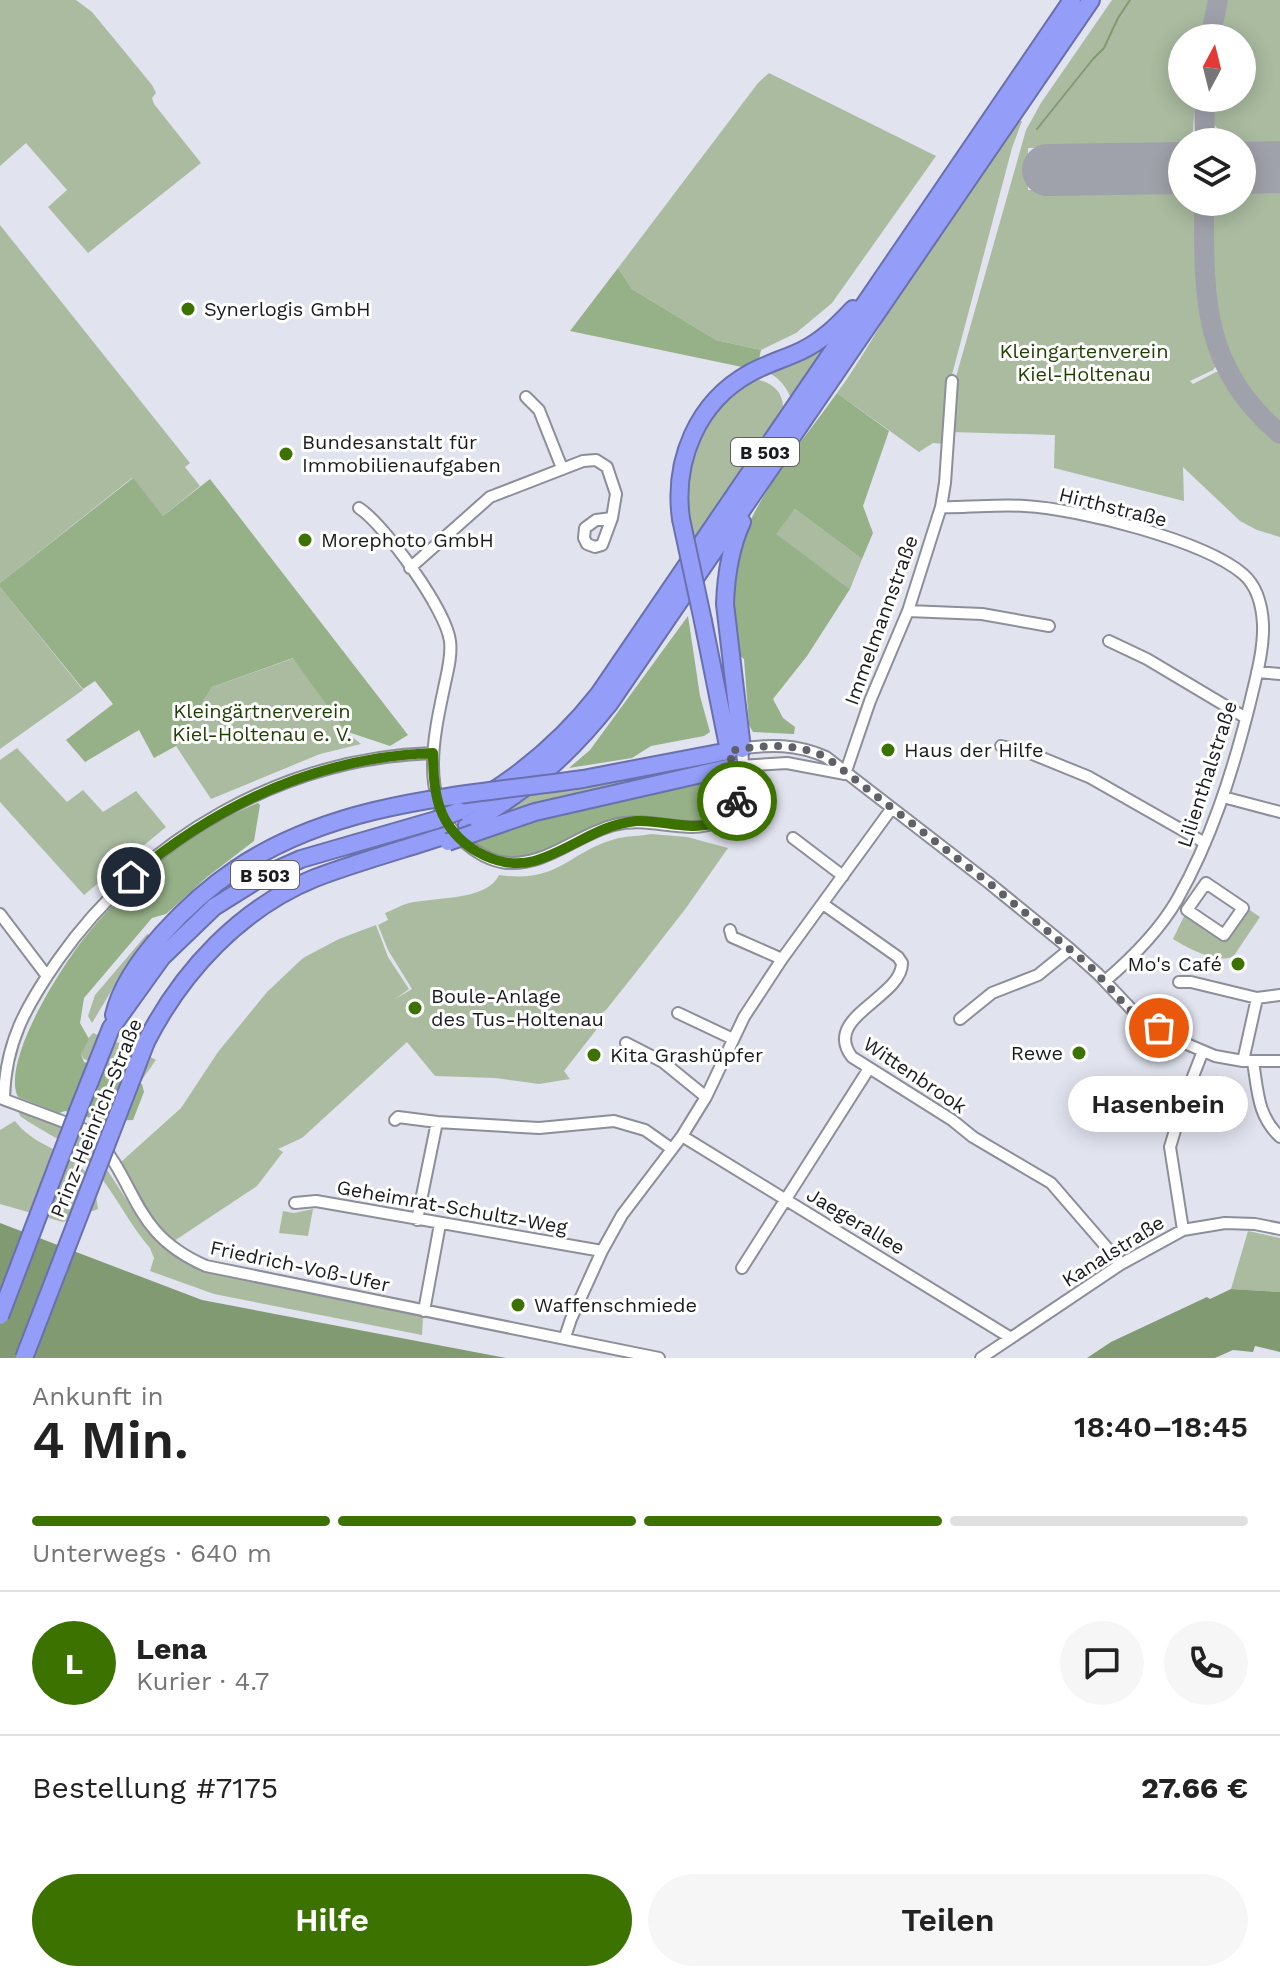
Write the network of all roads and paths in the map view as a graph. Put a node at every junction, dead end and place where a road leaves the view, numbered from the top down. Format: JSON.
{"nodes":[{"id":1,"x":1072,"y":0,"type":"edge"},
{"id":2,"x":1091,"y":0,"type":"edge"},
{"id":3,"x":884,"y":275,"type":"junction"},
{"id":4,"x":952,"y":381,"type":"dead end"},
{"id":5,"x":526,"y":397,"type":"dead end"},
{"id":6,"x":562,"y":468,"type":"junction"},
{"id":7,"x":765,"y":478,"type":"junction"},
{"id":8,"x":941,"y":507,"type":"junction"},
{"id":9,"x":359,"y":508,"type":"dead end"},
{"id":10,"x":612,"y":518,"type":"dead end"},
{"id":11,"x":410,"y":568,"type":"junction"},
{"id":12,"x":1257,"y":595,"type":"joint"},
{"id":13,"x":908,"y":611,"type":"junction"},
{"id":14,"x":1049,"y":626,"type":"dead end"},
{"id":15,"x":1109,"y":641,"type":"dead end"},
{"id":16,"x":1257,"y":672,"type":"junction"},
{"id":17,"x":1280,"y":674,"type":"edge"},
{"id":18,"x":1246,"y":718,"type":"junction"},
{"id":19,"x":1001,"y":746,"type":"dead end"},
{"id":20,"x":433,"y":753,"type":"junction"},
{"id":21,"x":737,"y":758,"type":"junction"},
{"id":22,"x":845,"y":774,"type":"junction"},
{"id":23,"x":1223,"y":797,"type":"junction"},
{"id":24,"x":892,"y":808,"type":"junction"},
{"id":25,"x":1280,"y":812,"type":"edge"},
{"id":26,"x":467,"y":823,"type":"junction"},
{"id":27,"x":793,"y":838,"type":"dead end"},
{"id":28,"x":1205,"y":843,"type":"junction"},
{"id":29,"x":843,"y":876,"type":"junction"},
{"id":30,"x":823,"y":904,"type":"junction"},
{"id":31,"x":1243,"y":908,"type":"joint"},
{"id":32,"x":0,"y":914,"type":"edge"},
{"id":33,"x":730,"y":930,"type":"dead end"},
{"id":34,"x":1070,"y":949,"type":"junction"},
{"id":35,"x":782,"y":959,"type":"junction"},
{"id":36,"x":47,"y":976,"type":"junction"},
{"id":37,"x":1105,"y":981,"type":"junction"},
{"id":38,"x":1179,"y":982,"type":"dead end"},
{"id":39,"x":1280,"y":995,"type":"edge"},
{"id":40,"x":1257,"y":998,"type":"junction"},
{"id":41,"x":678,"y":1013,"type":"dead end"},
{"id":42,"x":960,"y":1019,"type":"dead end"},
{"id":43,"x":111,"y":1028,"type":"junction"},
{"id":44,"x":733,"y":1039,"type":"junction"},
{"id":45,"x":626,"y":1043,"type":"dead end"},
{"id":46,"x":1203,"y":1051,"type":"junction"},
{"id":47,"x":1280,"y":1061,"type":"edge"},
{"id":48,"x":1248,"y":1062,"type":"junction"},
{"id":49,"x":868,"y":1070,"type":"junction"},
{"id":50,"x":706,"y":1097,"type":"junction"},
{"id":51,"x":4,"y":1099,"type":"edge"},
{"id":52,"x":395,"y":1120,"type":"dead end"},
{"id":53,"x":437,"y":1122,"type":"junction"},
{"id":54,"x":682,"y":1136,"type":"junction"},
{"id":55,"x":1280,"y":1137,"type":"edge"},
{"id":56,"x":672,"y":1149,"type":"junction"},
{"id":57,"x":785,"y":1199,"type":"junction"},
{"id":58,"x":295,"y":1203,"type":"dead end"},
{"id":59,"x":417,"y":1220,"type":"junction"},
{"id":60,"x":440,"y":1224,"type":"junction"},
{"id":61,"x":1280,"y":1229,"type":"edge"},
{"id":62,"x":1183,"y":1230,"type":"junction"},
{"id":63,"x":602,"y":1251,"type":"junction"},
{"id":64,"x":1121,"y":1264,"type":"junction"},
{"id":65,"x":742,"y":1268,"type":"dead end"},
{"id":66,"x":424,"y":1311,"type":"junction"},
{"id":67,"x":0,"y":1316,"type":"edge"},
{"id":68,"x":565,"y":1337,"type":"junction"},
{"id":69,"x":1011,"y":1338,"type":"junction"},
{"id":70,"x":24,"y":1358,"type":"edge"},
{"id":71,"x":659,"y":1358,"type":"edge"},
{"id":72,"x":981,"y":1358,"type":"edge"}],
"edges":[{"from":1,"to":3,"type":"highway","number":"B 503"},
{"from":2,"to":7,"type":"highway","number":"B 503"},
{"from":3,"to":21,"type":"highway","bridge":true},
{"from":3,"to":26,"type":"highway","number":"B 503"},
{"from":4,"to":8,"type":"street","name":"Immelmannstraße"},
{"from":5,"to":6,"type":"street"},
{"from":6,"to":10,"type":"street"},
{"from":6,"to":11,"type":"street"},
{"from":7,"to":21,"type":"highway"},
{"from":7,"to":26,"type":"highway","number":"B 503"},
{"from":8,"to":12,"type":"street","name":"Hirthstraße"},
{"from":8,"to":13,"type":"street","name":"Immelmannstraße"},
{"from":9,"to":11,"type":"street"},
{"from":11,"to":20,"type":"street"},
{"from":12,"to":16,"type":"street","name":"Lilienthalstraße"},
{"from":13,"to":14,"type":"street"},
{"from":13,"to":22,"type":"street","name":"Immelmannstraße"},
{"from":15,"to":18,"type":"street"},
{"from":16,"to":17,"type":"street"},
{"from":16,"to":18,"type":"street","name":"Lilienthalstraße"},
{"from":18,"to":23,"type":"street","name":"Lilienthalstraße"},
{"from":19,"to":28,"type":"street"},
{"from":20,"to":21,"type":"street"},
{"from":20,"to":36,"type":"street"},
{"from":21,"to":22,"type":"street"},
{"from":21,"to":22,"type":"street"},
{"from":21,"to":26,"type":"highway"},
{"from":21,"to":43,"type":"highway","number":"B 503","bridge":true},
{"from":22,"to":24,"type":"street"},
{"from":23,"to":25,"type":"street"},
{"from":23,"to":28,"type":"street","name":"Lilienthalstraße"},
{"from":24,"to":29,"type":"street"},
{"from":24,"to":34,"type":"street"},
{"from":26,"to":43,"type":"highway","number":"B 503","bridge":true},
{"from":26,"to":70,"type":"highway","name":"Prinz-Heinrich-Straße","number":"B 503","bridge":true},
{"from":27,"to":29,"type":"street"},
{"from":28,"to":37,"type":"street","name":"Lilienthalstraße"},
{"from":29,"to":30,"type":"street"},
{"from":30,"to":35,"type":"street"},
{"from":30,"to":49,"type":"street","name":"Wittenbrook"},
{"from":31,"to":31,"type":"street"},
{"from":32,"to":36,"type":"street"},
{"from":33,"to":35,"type":"street"},
{"from":34,"to":37,"type":"street"},
{"from":34,"to":42,"type":"street"},
{"from":35,"to":44,"type":"street"},
{"from":36,"to":51,"type":"street"},
{"from":37,"to":46,"type":"street"},
{"from":38,"to":40,"type":"street"},
{"from":39,"to":40,"type":"street"},
{"from":40,"to":48,"type":"street"},
{"from":41,"to":44,"type":"street"},
{"from":43,"to":67,"type":"highway","name":"Prinz-Heinrich-Straße","number":"B 503","bridge":true},
{"from":44,"to":50,"type":"street"},
{"from":45,"to":50,"type":"street"},
{"from":46,"to":48,"type":"street"},
{"from":46,"to":62,"type":"street"},
{"from":47,"to":48,"type":"street"},
{"from":48,"to":55,"type":"street"},
{"from":49,"to":57,"type":"street"},
{"from":49,"to":64,"type":"street","name":"Wittenbrook"},
{"from":50,"to":54,"type":"street"},
{"from":51,"to":66,"type":"street","name":"Friedrich-Voß-Ufer"},
{"from":52,"to":53,"type":"street"},
{"from":53,"to":56,"type":"street"},
{"from":53,"to":59,"type":"street"},
{"from":54,"to":56,"type":"street"},
{"from":54,"to":57,"type":"street","name":"Jaegerallee"},
{"from":56,"to":63,"type":"street"},
{"from":57,"to":65,"type":"street"},
{"from":57,"to":69,"type":"street","name":"Jaegerallee"},
{"from":58,"to":59,"type":"street","name":"Geheimrat-Schultz-Weg"},
{"from":59,"to":60,"type":"street","name":"Geheimrat-Schultz-Weg"},
{"from":60,"to":63,"type":"street","name":"Geheimrat-Schultz-Weg"},
{"from":60,"to":66,"type":"street"},
{"from":61,"to":62,"type":"street","name":"Kanalstraße"},
{"from":62,"to":64,"type":"street","name":"Kanalstraße"},
{"from":63,"to":68,"type":"street"},
{"from":64,"to":69,"type":"street","name":"Kanalstraße"},
{"from":66,"to":68,"type":"street","name":"Friedrich-Voß-Ufer"},
{"from":68,"to":71,"type":"street"},
{"from":69,"to":72,"type":"street","name":"Kanalstraße"}]}
